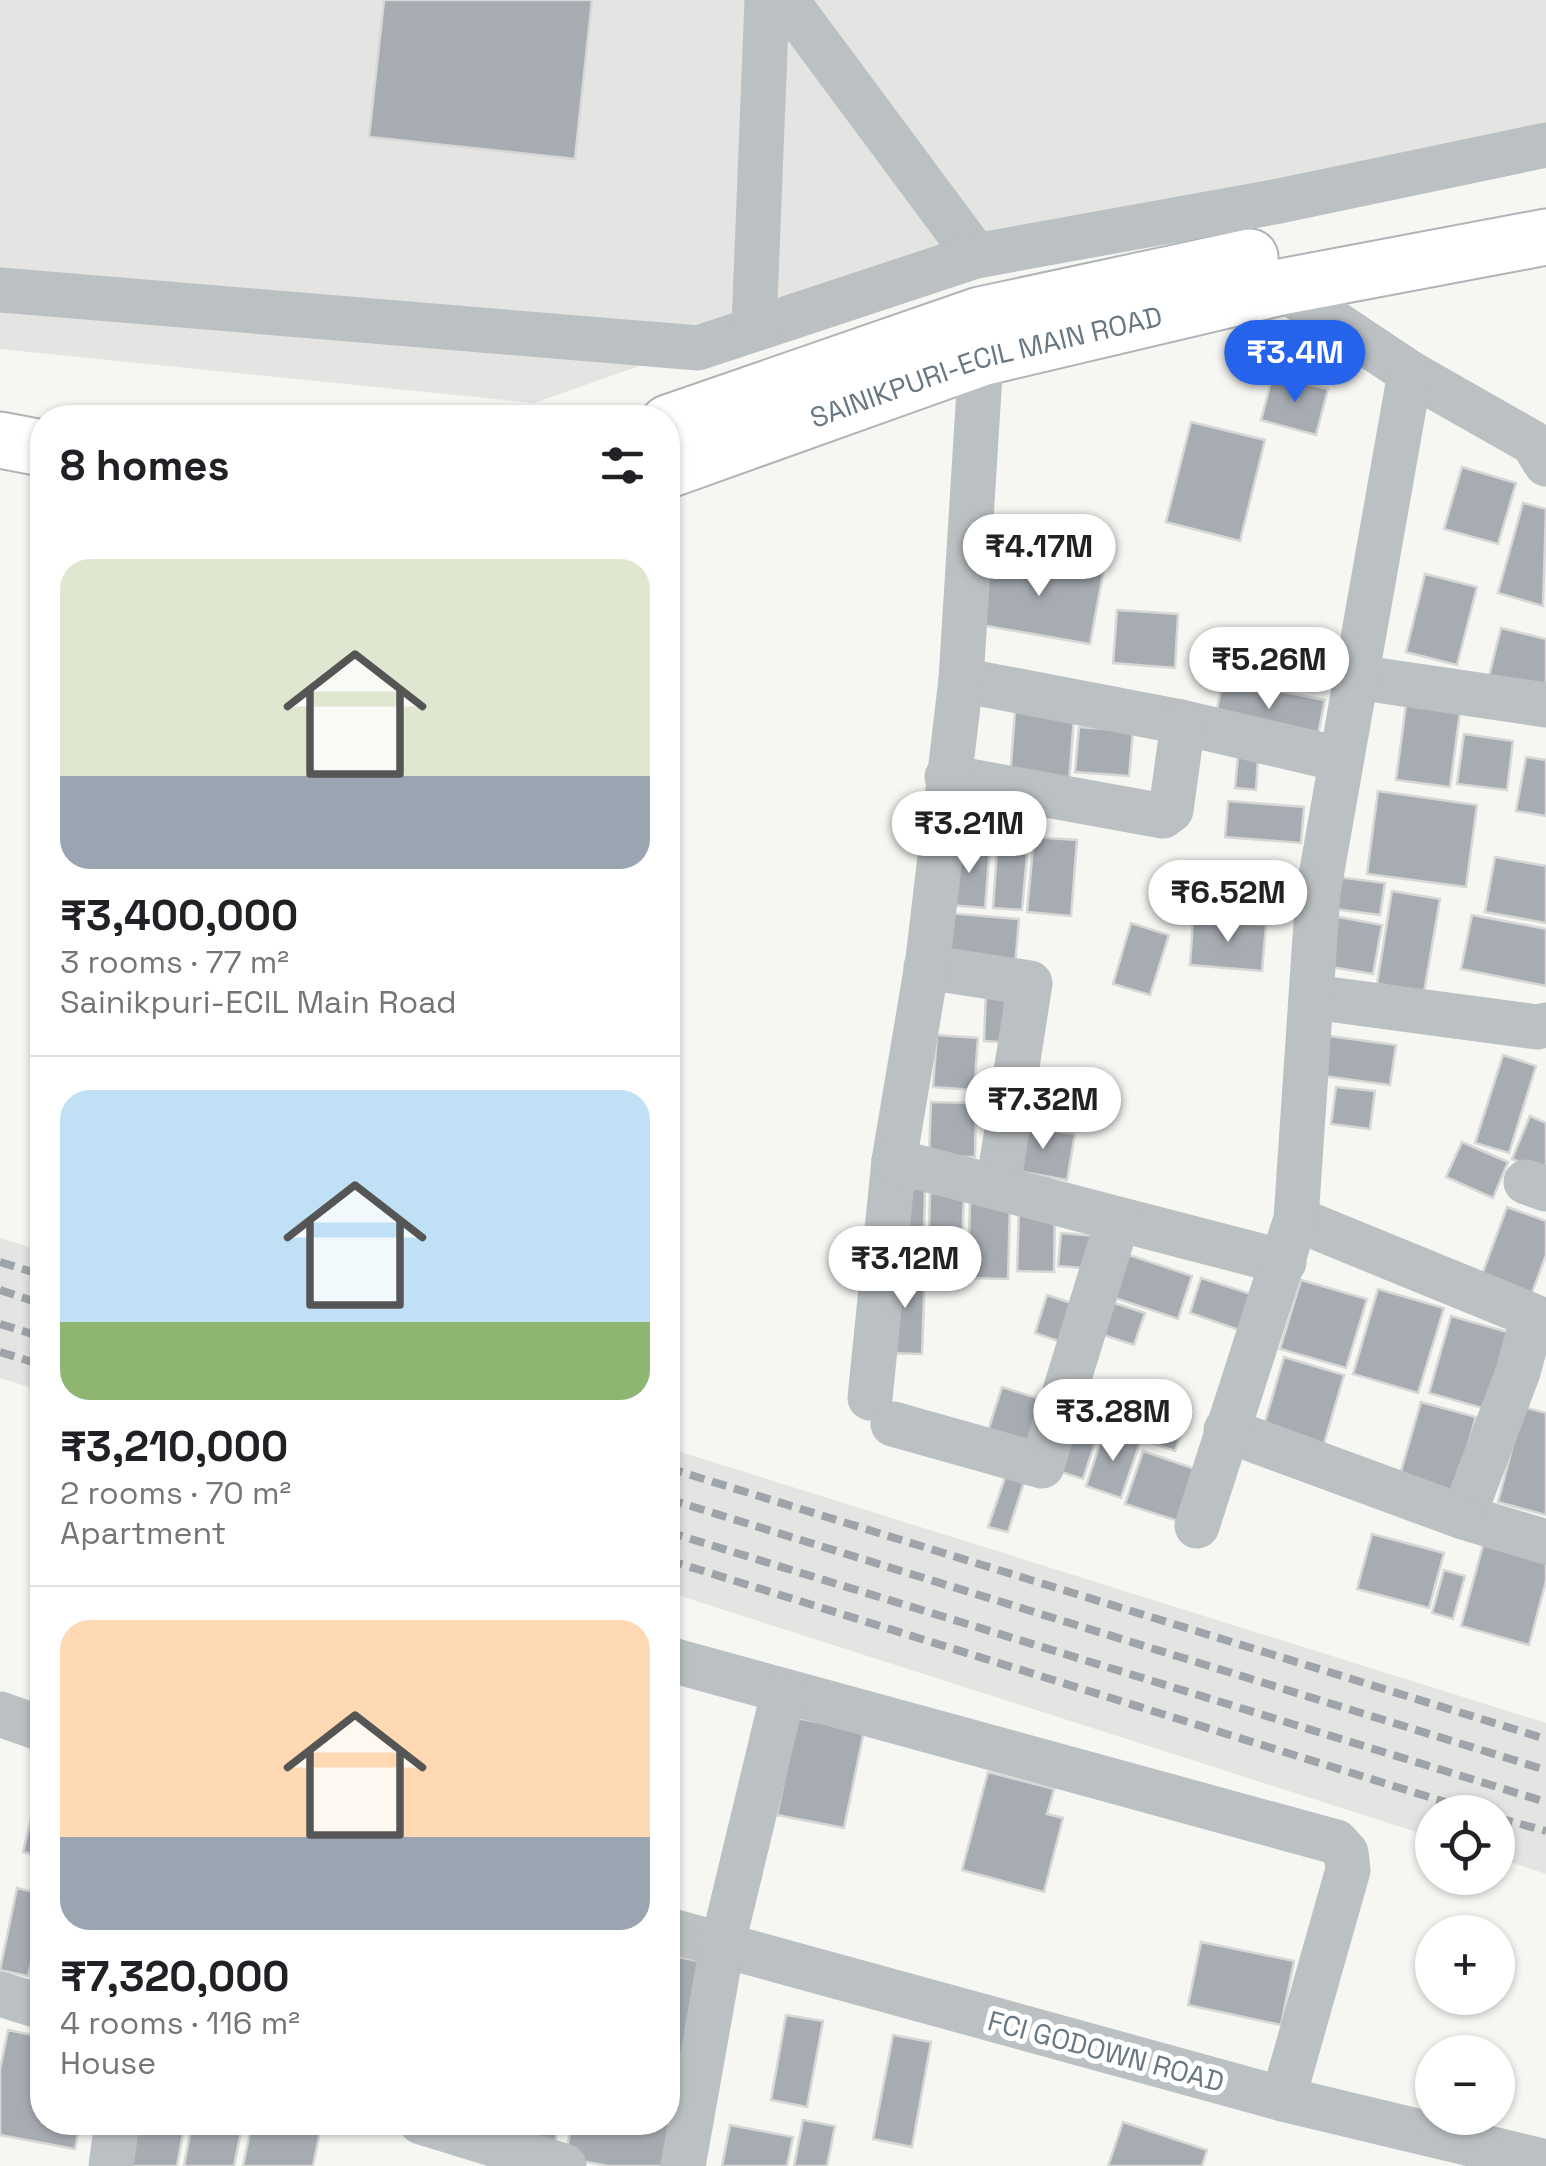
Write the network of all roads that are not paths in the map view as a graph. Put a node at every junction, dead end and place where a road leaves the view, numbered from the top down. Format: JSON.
{"nodes":[{"id":1,"x":767,"y":0,"type":"edge"},
{"id":2,"x":786,"y":0,"type":"edge"},
{"id":3,"x":1546,"y":145,"type":"edge"},
{"id":4,"x":1546,"y":205,"type":"edge"},
{"id":5,"x":1546,"y":237,"type":"edge"},
{"id":6,"x":976,"y":256,"type":"junction"},
{"id":7,"x":1281,"y":287,"type":"junction"},
{"id":8,"x":0,"y":290,"type":"edge"},
{"id":9,"x":754,"y":327,"type":"junction"},
{"id":10,"x":982,"y":358,"type":"junction"},
{"id":11,"x":1410,"y":373,"type":"junction"},
{"id":12,"x":680,"y":419,"type":"edge"},
{"id":13,"x":0,"y":440,"type":"edge"},
{"id":14,"x":30,"y":446,"type":"edge"},
{"id":15,"x":1546,"y":464,"type":"edge"},
{"id":16,"x":680,"y":466,"type":"edge"},
{"id":17,"x":0,"y":477,"type":"edge"},
{"id":18,"x":30,"y":482,"type":"edge"},
{"id":19,"x":1356,"y":677,"type":"junction"},
{"id":20,"x":962,"y":680,"type":"junction"},
{"id":21,"x":1546,"y":705,"type":"edge"},
{"id":22,"x":1184,"y":723,"type":"junction"},
{"id":23,"x":1339,"y":760,"type":"junction"},
{"id":24,"x":947,"y":777,"type":"junction"},
{"id":25,"x":926,"y":966,"type":"junction"},
{"id":26,"x":1313,"y":997,"type":"junction"},
{"id":27,"x":1546,"y":1025,"type":"edge"},
{"id":28,"x":894,"y":1161,"type":"junction"},
{"id":29,"x":998,"y":1188,"type":"junction"},
{"id":30,"x":1118,"y":1219,"type":"junction"},
{"id":31,"x":1296,"y":1219,"type":"junction"},
{"id":32,"x":1284,"y":1262,"type":"junction"},
{"id":33,"x":1540,"y":1299,"type":"edge"},
{"id":34,"x":1532,"y":1377,"type":"edge"},
{"id":35,"x":1226,"y":1430,"type":"junction"},
{"id":36,"x":1463,"y":1517,"type":"junction"},
{"id":37,"x":1197,"y":1526,"type":"dead end"},
{"id":38,"x":1546,"y":1542,"type":"edge"},
{"id":39,"x":680,"y":1663,"type":"edge"},
{"id":40,"x":783,"y":1694,"type":"junction"},
{"id":41,"x":0,"y":1714,"type":"edge"},
{"id":42,"x":30,"y":1725,"type":"edge"},
{"id":43,"x":680,"y":1934,"type":"edge"},
{"id":44,"x":722,"y":1947,"type":"junction"},
{"id":45,"x":0,"y":1994,"type":"edge"},
{"id":46,"x":30,"y":2003,"type":"edge"},
{"id":47,"x":1283,"y":2099,"type":"junction"},
{"id":48,"x":115,"y":2135,"type":"edge"},
{"id":49,"x":463,"y":2135,"type":"edge"},
{"id":50,"x":1546,"y":2162,"type":"edge"},
{"id":51,"x":110,"y":2166,"type":"edge"},
{"id":52,"x":564,"y":2166,"type":"edge"},
{"id":53,"x":684,"y":2166,"type":"edge"}],
"edges":[{"from":1,"to":9,"type":"street"},
{"from":2,"to":6,"type":"street"},
{"from":3,"to":6,"type":"street"},
{"from":4,"to":12,"type":"main road","name":"SAINIKPURI-ECIL MAIN ROAD"},
{"from":5,"to":7,"type":"main road","name":"SAINIKPURI-ECIL MAIN ROAD"},
{"from":6,"to":9,"type":"street"},
{"from":7,"to":10,"type":"main road","name":"SAINIKPURI-ECIL MAIN ROAD"},
{"from":7,"to":11,"type":"street"},
{"from":8,"to":9,"type":"street"},
{"from":10,"to":16,"type":"main road","name":"SAINIKPURI-ECIL MAIN ROAD"},
{"from":10,"to":20,"type":"street"},
{"from":11,"to":15,"type":"street"},
{"from":11,"to":19,"type":"street"},
{"from":13,"to":14,"type":"main road"},
{"from":17,"to":18,"type":"main road"},
{"from":19,"to":21,"type":"street"},
{"from":19,"to":23,"type":"street"},
{"from":20,"to":22,"type":"street"},
{"from":20,"to":24,"type":"street"},
{"from":22,"to":23,"type":"street"},
{"from":22,"to":24,"type":"street"},
{"from":23,"to":26,"type":"street"},
{"from":24,"to":25,"type":"street"},
{"from":25,"to":28,"type":"street"},
{"from":25,"to":29,"type":"street"},
{"from":26,"to":27,"type":"street"},
{"from":26,"to":31,"type":"street"},
{"from":28,"to":29,"type":"street"},
{"from":28,"to":30,"type":"street"},
{"from":29,"to":30,"type":"street"},
{"from":30,"to":32,"type":"street"},
{"from":31,"to":32,"type":"street"},
{"from":31,"to":33,"type":"street"},
{"from":32,"to":35,"type":"street"},
{"from":33,"to":34,"type":"street"},
{"from":34,"to":36,"type":"street"},
{"from":35,"to":36,"type":"street"},
{"from":35,"to":37,"type":"street"},
{"from":36,"to":38,"type":"street"},
{"from":39,"to":40,"type":"street"},
{"from":40,"to":44,"type":"street"},
{"from":40,"to":47,"type":"street"},
{"from":41,"to":42,"type":"street"},
{"from":43,"to":44,"type":"street","name":"FCI GODOWN ROAD"},
{"from":44,"to":47,"type":"street","name":"FCI GODOWN ROAD"},
{"from":44,"to":53,"type":"street"},
{"from":45,"to":46,"type":"street"},
{"from":47,"to":50,"type":"street","name":"FCI GODOWN ROAD"},
{"from":48,"to":51,"type":"street"},
{"from":49,"to":52,"type":"street"}]}
